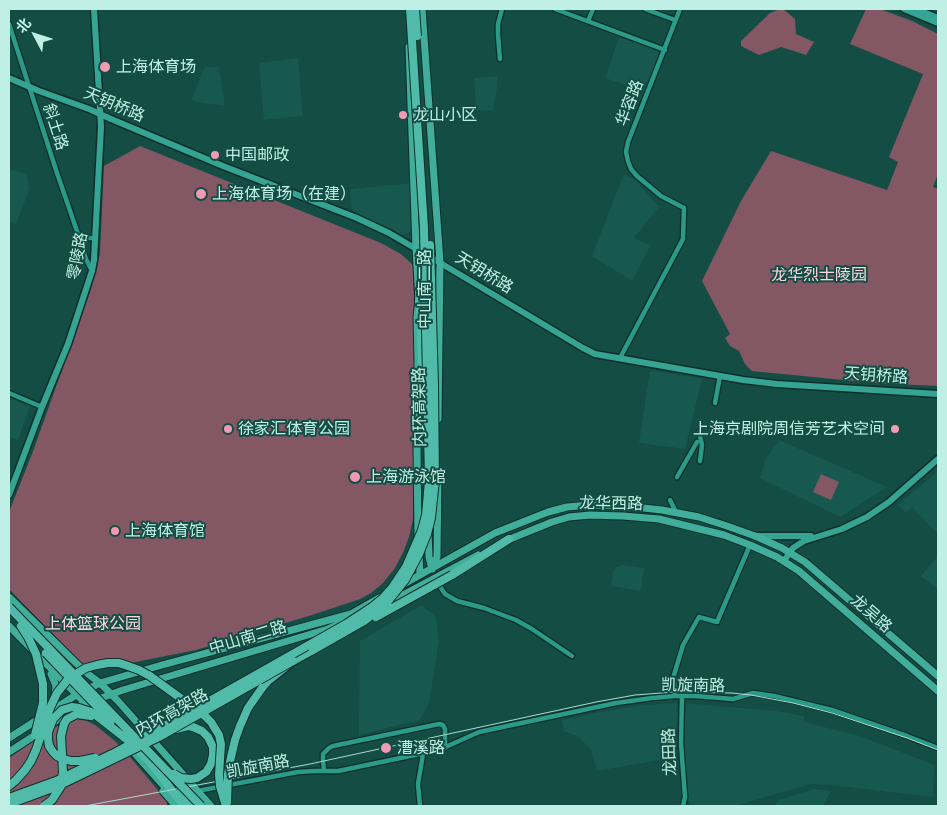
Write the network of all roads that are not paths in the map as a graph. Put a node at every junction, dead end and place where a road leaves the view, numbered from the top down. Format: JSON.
{"nodes":[{"id":1,"x":94,"y":9,"type":"edge"},
{"id":2,"x":408,"y":9,"type":"edge"},
{"id":3,"x":415,"y":9,"type":"edge"},
{"id":4,"x":422,"y":9,"type":"edge"},
{"id":5,"x":502,"y":9,"type":"edge"},
{"id":6,"x":555,"y":9,"type":"edge"},
{"id":7,"x":593,"y":9,"type":"edge"},
{"id":8,"x":644,"y":9,"type":"edge"},
{"id":9,"x":680,"y":9,"type":"edge"},
{"id":10,"x":904,"y":9,"type":"edge"},
{"id":11,"x":916,"y":9,"type":"edge"},
{"id":12,"x":938,"y":18,"type":"edge"},
{"id":13,"x":675,"y":20,"type":"junction"},
{"id":14,"x":588,"y":21,"type":"junction"},
{"id":15,"x":938,"y":23,"type":"edge"},
{"id":16,"x":9,"y":24,"type":"edge"},
{"id":17,"x":665,"y":50,"type":"junction"},
{"id":18,"x":500,"y":59,"type":"dead end"},
{"id":19,"x":9,"y":78,"type":"edge"},
{"id":20,"x":29,"y":86,"type":"junction"},
{"id":21,"x":101,"y":114,"type":"junction"},
{"id":22,"x":80,"y":237,"type":"junction"},
{"id":23,"x":96,"y":238,"type":"junction"},
{"id":24,"x":416,"y":249,"type":"junction"},
{"id":25,"x":440,"y":262,"type":"junction"},
{"id":26,"x":92,"y":271,"type":"junction"},
{"id":27,"x":419,"y":300,"type":"junction"},
{"id":28,"x":620,"y":358,"type":"junction"},
{"id":29,"x":720,"y":376,"type":"junction"},
{"id":30,"x":9,"y":393,"type":"edge"},
{"id":31,"x":938,"y":394,"type":"edge"},
{"id":32,"x":715,"y":403,"type":"dead end"},
{"id":33,"x":42,"y":407,"type":"junction"},
{"id":34,"x":699,"y":432,"type":"dead end"},
{"id":35,"x":697,"y":442,"type":"dead end"},
{"id":36,"x":428,"y":447,"type":"junction"},
{"id":37,"x":938,"y":459,"type":"edge"},
{"id":38,"x":700,"y":461,"type":"dead end"},
{"id":39,"x":677,"y":477,"type":"dead end"},
{"id":40,"x":9,"y":495,"type":"edge"},
{"id":41,"x":670,"y":500,"type":"dead end"},
{"id":42,"x":676,"y":513,"type":"junction"},
{"id":43,"x":820,"y":535,"type":"junction"},
{"id":44,"x":755,"y":536,"type":"junction"},
{"id":45,"x":509,"y":539,"type":"junction"},
{"id":46,"x":750,"y":545,"type":"junction"},
{"id":47,"x":789,"y":552,"type":"junction"},
{"id":48,"x":784,"y":560,"type":"junction"},
{"id":49,"x":432,"y":568,"type":"junction"},
{"id":50,"x":420,"y":575,"type":"junction"},
{"id":51,"x":434,"y":579,"type":"junction"},
{"id":52,"x":9,"y":597,"type":"edge"},
{"id":53,"x":9,"y":607,"type":"edge"},
{"id":54,"x":9,"y":614,"type":"edge"},
{"id":55,"x":9,"y":626,"type":"edge"},
{"id":56,"x":21,"y":626,"type":"junction"},
{"id":57,"x":349,"y":630,"type":"junction"},
{"id":58,"x":572,"y":656,"type":"dead end"},
{"id":59,"x":38,"y":657,"type":"junction"},
{"id":60,"x":293,"y":661,"type":"junction"},
{"id":61,"x":938,"y":676,"type":"edge"},
{"id":62,"x":100,"y":683,"type":"junction"},
{"id":63,"x":938,"y":691,"type":"edge"},
{"id":64,"x":111,"y":694,"type":"junction"},
{"id":65,"x":76,"y":695,"type":"junction"},
{"id":66,"x":675,"y":696,"type":"junction"},
{"id":67,"x":682,"y":696,"type":"junction"},
{"id":68,"x":85,"y":703,"type":"junction"},
{"id":69,"x":43,"y":716,"type":"junction"},
{"id":70,"x":108,"y":724,"type":"junction"},
{"id":71,"x":165,"y":733,"type":"junction"},
{"id":72,"x":9,"y":738,"type":"edge"},
{"id":73,"x":134,"y":748,"type":"junction"},
{"id":74,"x":445,"y":748,"type":"junction"},
{"id":75,"x":938,"y":748,"type":"edge"},
{"id":76,"x":9,"y":752,"type":"edge"},
{"id":77,"x":116,"y":752,"type":"junction"},
{"id":78,"x":423,"y":754,"type":"junction"},
{"id":79,"x":157,"y":765,"type":"junction"},
{"id":80,"x":324,"y":771,"type":"junction"},
{"id":81,"x":16,"y":780,"type":"junction"},
{"id":82,"x":9,"y":786,"type":"edge"},
{"id":83,"x":197,"y":791,"type":"junction"},
{"id":84,"x":168,"y":797,"type":"junction"},
{"id":85,"x":9,"y":798,"type":"edge"},
{"id":86,"x":9,"y":804,"type":"edge"},
{"id":87,"x":44,"y":806,"type":"edge"},
{"id":88,"x":171,"y":806,"type":"edge"},
{"id":89,"x":176,"y":806,"type":"edge"},
{"id":90,"x":183,"y":806,"type":"edge"},
{"id":91,"x":192,"y":806,"type":"edge"},
{"id":92,"x":201,"y":806,"type":"edge"},
{"id":93,"x":211,"y":806,"type":"edge"},
{"id":94,"x":226,"y":806,"type":"edge"},
{"id":95,"x":420,"y":806,"type":"edge"},
{"id":96,"x":683,"y":806,"type":"edge"}],
"edges":[{"from":1,"to":21,"type":"street","name":"零陵路"},
{"from":2,"to":24,"type":"main road","name":"中山南二路"},
{"from":2,"to":36,"type":"highway","name":"内环高架路","bridge":true},
{"from":3,"to":57,"type":"highway","name":"内环高架路","bridge":true},
{"from":4,"to":25,"type":"main road","name":"中山南二路"},
{"from":5,"to":18,"type":"street"},
{"from":6,"to":14,"type":"street"},
{"from":7,"to":14,"type":"street"},
{"from":8,"to":13,"type":"street"},
{"from":9,"to":13,"type":"street","name":"华容路"},
{"from":10,"to":15,"type":"street"},
{"from":11,"to":12,"type":"street"},
{"from":13,"to":17,"type":"street","name":"华容路"},
{"from":14,"to":17,"type":"street"},
{"from":16,"to":20,"type":"street","name":"斜土路"},
{"from":17,"to":28,"type":"street","name":"华容路"},
{"from":19,"to":20,"type":"street","name":"天钥桥路"},
{"from":20,"to":21,"type":"street","name":"天钥桥路"},
{"from":20,"to":22,"type":"street","name":"斜土路"},
{"from":21,"to":23,"type":"street","name":"零陵路"},
{"from":21,"to":24,"type":"street","name":"天钥桥路"},
{"from":22,"to":23,"type":"street"},
{"from":22,"to":26,"type":"street","name":"斜土路"},
{"from":23,"to":26,"type":"street","name":"零陵路"},
{"from":24,"to":25,"type":"street","name":"天钥桥路"},
{"from":24,"to":27,"type":"main road","name":"中山南二路"},
{"from":25,"to":28,"type":"street","name":"天钥桥路"},
{"from":25,"to":49,"type":"main road","name":"中山南二路"},
{"from":26,"to":33,"type":"street","name":"零陵路"},
{"from":27,"to":36,"type":"highway","bridge":true},
{"from":27,"to":49,"type":"main road","name":"中山南二路"},
{"from":27,"to":50,"type":"main road","name":"中山南二路"},
{"from":28,"to":29,"type":"street","name":"天钥桥路"},
{"from":29,"to":31,"type":"street","name":"天钥桥路"},
{"from":29,"to":32,"type":"street"},
{"from":30,"to":33,"type":"street"},
{"from":33,"to":40,"type":"street","name":"零陵路"},
{"from":34,"to":38,"type":"street"},
{"from":35,"to":39,"type":"street"},
{"from":36,"to":77,"type":"highway","name":"内环高架路","bridge":true},
{"from":37,"to":43,"type":"street"},
{"from":41,"to":42,"type":"street"},
{"from":42,"to":44,"type":"main road","name":"龙华西路"},
{"from":42,"to":49,"type":"main road","name":"龙华西路"},
{"from":43,"to":44,"type":"street"},
{"from":43,"to":47,"type":"street"},
{"from":44,"to":47,"type":"main road","name":"龙华西路"},
{"from":45,"to":46,"type":"main road","name":"龙华西路"},
{"from":45,"to":51,"type":"main road","name":"龙华西路"},
{"from":45,"to":57,"type":"highway","bridge":true},
{"from":46,"to":48,"type":"main road","name":"龙华西路"},
{"from":46,"to":66,"type":"street"},
{"from":47,"to":48,"type":"street"},
{"from":47,"to":61,"type":"main road","name":"龙吴路"},
{"from":48,"to":63,"type":"main road","name":"龙吴路"},
{"from":49,"to":50,"type":"main road","name":"中山南二路"},
{"from":49,"to":51,"type":"main road","name":"中山南二路"},
{"from":50,"to":62,"type":"main road","name":"中山南二路"},
{"from":51,"to":58,"type":"street"},
{"from":51,"to":64,"type":"main road","name":"中山南二路"},
{"from":52,"to":62,"type":"main road"},
{"from":53,"to":79,"type":"highway","bridge":true},
{"from":54,"to":56,"type":"highway"},
{"from":55,"to":59,"type":"main road"},
{"from":56,"to":73,"type":"highway","bridge":true},
{"from":56,"to":81,"type":"highway","bridge":true},
{"from":57,"to":60,"type":"highway","name":"内环高架路","bridge":true},
{"from":59,"to":65,"type":"main road"},
{"from":59,"to":69,"type":"main road"},
{"from":60,"to":71,"type":"highway","name":"内环高架路","bridge":true},
{"from":60,"to":94,"type":"highway","bridge":true},
{"from":62,"to":64,"type":"main road"},
{"from":62,"to":65,"type":"main road","name":"中山南二路"},
{"from":64,"to":68,"type":"main road","name":"中山南二路"},
{"from":64,"to":83,"type":"main road"},
{"from":65,"to":68,"type":"main road"},
{"from":65,"to":69,"type":"main road","name":"中山南二路"},
{"from":66,"to":67,"type":"street","name":"凯旋南路"},
{"from":66,"to":74,"type":"street","name":"凯旋南路"},
{"from":67,"to":75,"type":"street","name":"凯旋南路"},
{"from":67,"to":96,"type":"street","name":"龙田路"},
{"from":68,"to":73,"type":"main road"},
{"from":68,"to":76,"type":"main road","name":"中山南二路"},
{"from":69,"to":72,"type":"main road","name":"中山南二路"},
{"from":70,"to":73,"type":"highway","bridge":true},
{"from":70,"to":77,"type":"highway","bridge":true},
{"from":70,"to":87,"type":"highway","bridge":true},
{"from":71,"to":79,"type":"highway","bridge":true},
{"from":71,"to":86,"type":"highway","name":"内环高架路","bridge":true},
{"from":73,"to":79,"type":"highway"},
{"from":73,"to":84,"type":"main road"},
{"from":73,"to":90,"type":"main road"},
{"from":74,"to":78,"type":"street","name":"凯旋南路"},
{"from":74,"to":80,"type":"street"},
{"from":77,"to":85,"type":"highway","name":"内环高架路","bridge":true},
{"from":78,"to":80,"type":"street","name":"凯旋南路"},
{"from":78,"to":95,"type":"street"},
{"from":79,"to":90,"type":"highway"},
{"from":79,"to":91,"type":"highway"},
{"from":79,"to":92,"type":"highway","bridge":true},
{"from":80,"to":83,"type":"street","name":"凯旋南路"},
{"from":81,"to":82,"type":"highway"},
{"from":81,"to":94,"type":"highway","bridge":true},
{"from":83,"to":93,"type":"main road"},
{"from":84,"to":88,"type":"street"},
{"from":84,"to":89,"type":"main road"}]}
